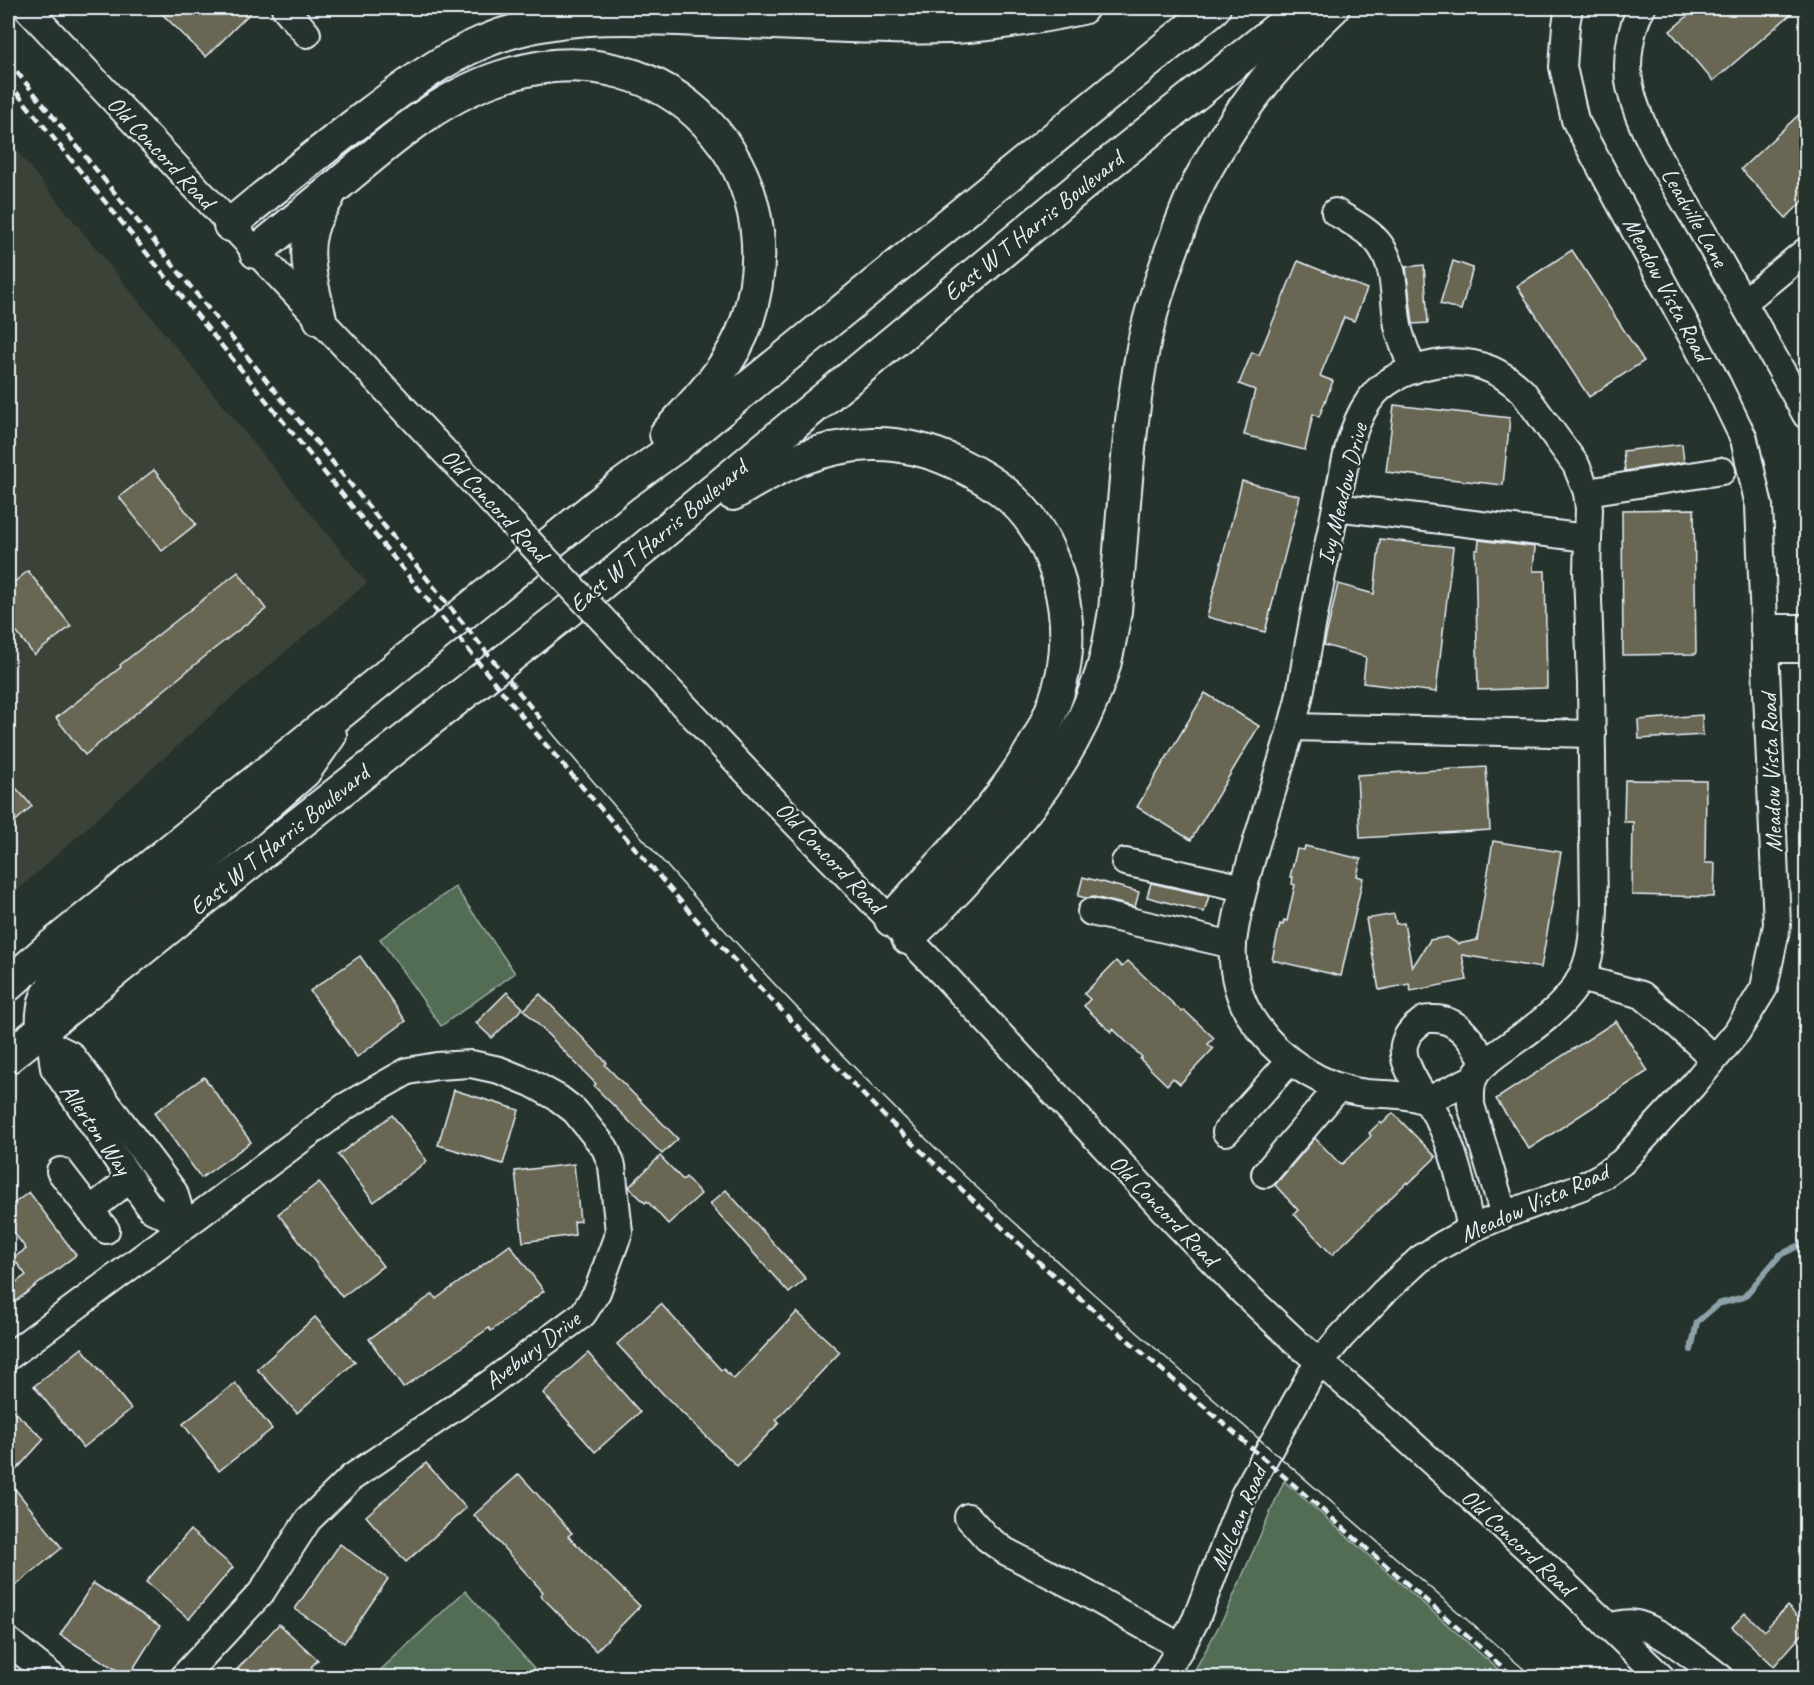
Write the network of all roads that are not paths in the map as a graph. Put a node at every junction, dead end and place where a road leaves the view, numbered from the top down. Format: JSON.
{"nodes":[{"id":1,"x":27,"y":8,"type":"edge"},
{"id":2,"x":285,"y":8,"type":"edge"},
{"id":3,"x":1082,"y":8,"type":"edge"},
{"id":4,"x":1214,"y":8,"type":"edge"},
{"id":5,"x":1303,"y":8,"type":"edge"},
{"id":6,"x":1333,"y":8,"type":"edge"},
{"id":7,"x":1569,"y":8,"type":"edge"},
{"id":8,"x":1642,"y":8,"type":"edge"},
{"id":9,"x":307,"y":34,"type":"dead end"},
{"id":10,"x":334,"y":188,"type":"junction"},
{"id":11,"x":1335,"y":212,"type":"dead end"},
{"id":12,"x":230,"y":225,"type":"junction"},
{"id":13,"x":1806,"y":251,"type":"edge"},
{"id":14,"x":256,"y":252,"type":"junction"},
{"id":15,"x":1744,"y":302,"type":"junction"},
{"id":16,"x":320,"y":320,"type":"junction"},
{"id":17,"x":1413,"y":370,"type":"junction"},
{"id":18,"x":1806,"y":416,"type":"edge"},
{"id":19,"x":1722,"y":471,"type":"dead end"},
{"id":20,"x":621,"y":486,"type":"junction"},
{"id":21,"x":1587,"y":492,"type":"junction"},
{"id":22,"x":1336,"y":507,"type":"junction"},
{"id":23,"x":1587,"y":538,"type":"junction"},
{"id":24,"x":636,"y":554,"type":"junction"},
{"id":25,"x":1806,"y":628,"type":"edge"},
{"id":26,"x":1765,"y":639,"type":"junction"},
{"id":27,"x":1806,"y":649,"type":"edge"},
{"id":28,"x":351,"y":704,"type":"junction"},
{"id":29,"x":1291,"y":727,"type":"junction"},
{"id":30,"x":1592,"y":734,"type":"junction"},
{"id":31,"x":1125,"y":862,"type":"dead end"},
{"id":32,"x":1244,"y":888,"type":"junction"},
{"id":33,"x":1091,"y":912,"type":"dead end"},
{"id":34,"x":900,"y":929,"type":"junction"},
{"id":35,"x":1233,"y":945,"type":"junction"},
{"id":36,"x":1580,"y":978,"type":"junction"},
{"id":37,"x":8,"y":986,"type":"edge"},
{"id":38,"x":47,"y":1037,"type":"junction"},
{"id":39,"x":8,"y":1057,"type":"edge"},
{"id":40,"x":1714,"y":1059,"type":"junction"},
{"id":41,"x":1290,"y":1061,"type":"junction"},
{"id":42,"x":1480,"y":1070,"type":"junction"},
{"id":43,"x":1339,"y":1087,"type":"junction"},
{"id":44,"x":1426,"y":1101,"type":"junction"},
{"id":45,"x":1226,"y":1132,"type":"dead end"},
{"id":46,"x":60,"y":1171,"type":"dead end"},
{"id":47,"x":1265,"y":1174,"type":"dead end"},
{"id":48,"x":130,"y":1179,"type":"junction"},
{"id":49,"x":90,"y":1210,"type":"junction"},
{"id":50,"x":1504,"y":1215,"type":"junction"},
{"id":51,"x":184,"y":1225,"type":"junction"},
{"id":52,"x":1471,"y":1229,"type":"junction"},
{"id":53,"x":106,"y":1230,"type":"dead end"},
{"id":54,"x":8,"y":1357,"type":"edge"},
{"id":55,"x":1320,"y":1362,"type":"junction"},
{"id":56,"x":968,"y":1517,"type":"dead end"},
{"id":57,"x":1608,"y":1627,"type":"junction"},
{"id":58,"x":8,"y":1641,"type":"edge"},
{"id":59,"x":1181,"y":1647,"type":"junction"},
{"id":60,"x":54,"y":1677,"type":"edge"},
{"id":61,"x":182,"y":1677,"type":"edge"},
{"id":62,"x":1162,"y":1677,"type":"edge"},
{"id":63,"x":1662,"y":1677,"type":"edge"},
{"id":64,"x":1721,"y":1677,"type":"edge"}],
"edges":[{"from":1,"to":12,"type":"street","name":"Old Concord Road"},
{"from":2,"to":9,"type":"street"},
{"from":3,"to":12,"type":"main road"},
{"from":4,"to":20,"type":"main road"},
{"from":5,"to":24,"type":"main road","name":"East W T Harris Boulevard"},
{"from":6,"to":34,"type":"main road"},
{"from":7,"to":26,"type":"street","name":"Meadow Vista Road"},
{"from":8,"to":15,"type":"street","name":"Leadville Lane"},
{"from":10,"to":14,"type":"main road"},
{"from":10,"to":16,"type":"main road"},
{"from":10,"to":20,"type":"main road"},
{"from":11,"to":17,"type":"street"},
{"from":12,"to":14,"type":"street","name":"Old Concord Road"},
{"from":13,"to":15,"type":"street"},
{"from":14,"to":16,"type":"street","name":"Old Concord Road"},
{"from":15,"to":18,"type":"street","name":"Leadville Lane"},
{"from":16,"to":34,"type":"street","name":"Old Concord Road","bridge":true},
{"from":17,"to":21,"type":"street","name":"Ivy Meadow Drive"},
{"from":17,"to":22,"type":"street","name":"Ivy Meadow Drive"},
{"from":19,"to":21,"type":"street"},
{"from":20,"to":28,"type":"main road"},
{"from":21,"to":23,"type":"street","name":"Ivy Meadow Drive"},
{"from":22,"to":23,"type":"street"},
{"from":22,"to":29,"type":"street","name":"Ivy Meadow Drive"},
{"from":23,"to":30,"type":"street","name":"Ivy Meadow Drive"},
{"from":24,"to":34,"type":"main road"},
{"from":24,"to":38,"type":"main road","name":"East W T Harris Boulevard"},
{"from":25,"to":26,"type":"street"},
{"from":26,"to":27,"type":"street"},
{"from":26,"to":40,"type":"street","name":"Meadow Vista Road"},
{"from":28,"to":37,"type":"main road"},
{"from":28,"to":38,"type":"main road"},
{"from":29,"to":30,"type":"street"},
{"from":29,"to":32,"type":"street","name":"Ivy Meadow Drive"},
{"from":30,"to":36,"type":"street","name":"Ivy Meadow Drive"},
{"from":31,"to":32,"type":"street"},
{"from":32,"to":35,"type":"street","name":"Ivy Meadow Drive"},
{"from":33,"to":35,"type":"street"},
{"from":34,"to":55,"type":"street","name":"Old Concord Road"},
{"from":35,"to":41,"type":"street","name":"Ivy Meadow Drive"},
{"from":36,"to":40,"type":"street"},
{"from":36,"to":42,"type":"street","name":"Ivy Meadow Drive"},
{"from":38,"to":39,"type":"main road","name":"East W T Harris Boulevard"},
{"from":38,"to":48,"type":"street","name":"Allerton Way"},
{"from":38,"to":51,"type":"street","name":"Allerton Way"},
{"from":40,"to":50,"type":"street","name":"Meadow Vista Road"},
{"from":41,"to":43,"type":"street","name":"Ivy Meadow Drive"},
{"from":41,"to":45,"type":"street"},
{"from":42,"to":44,"type":"street"},
{"from":42,"to":44,"type":"street"},
{"from":42,"to":50,"type":"street"},
{"from":43,"to":44,"type":"street","name":"Ivy Meadow Drive"},
{"from":43,"to":47,"type":"street"},
{"from":44,"to":52,"type":"street"},
{"from":46,"to":49,"type":"street"},
{"from":48,"to":49,"type":"street"},
{"from":48,"to":51,"type":"street","name":"Allerton Way"},
{"from":49,"to":53,"type":"street"},
{"from":50,"to":52,"type":"street","name":"Meadow Vista Road"},
{"from":51,"to":54,"type":"street","name":"Avebury Drive"},
{"from":51,"to":61,"type":"street","name":"Avebury Drive"},
{"from":52,"to":55,"type":"street","name":"Meadow Vista Road"},
{"from":55,"to":57,"type":"street","name":"Old Concord Road"},
{"from":55,"to":59,"type":"street","name":"McLean Road"},
{"from":56,"to":59,"type":"street"},
{"from":57,"to":63,"type":"street","name":"Old Concord Road"},
{"from":57,"to":64,"type":"street"},
{"from":58,"to":60,"type":"street"},
{"from":59,"to":62,"type":"street","name":"McLean Road"}]}
